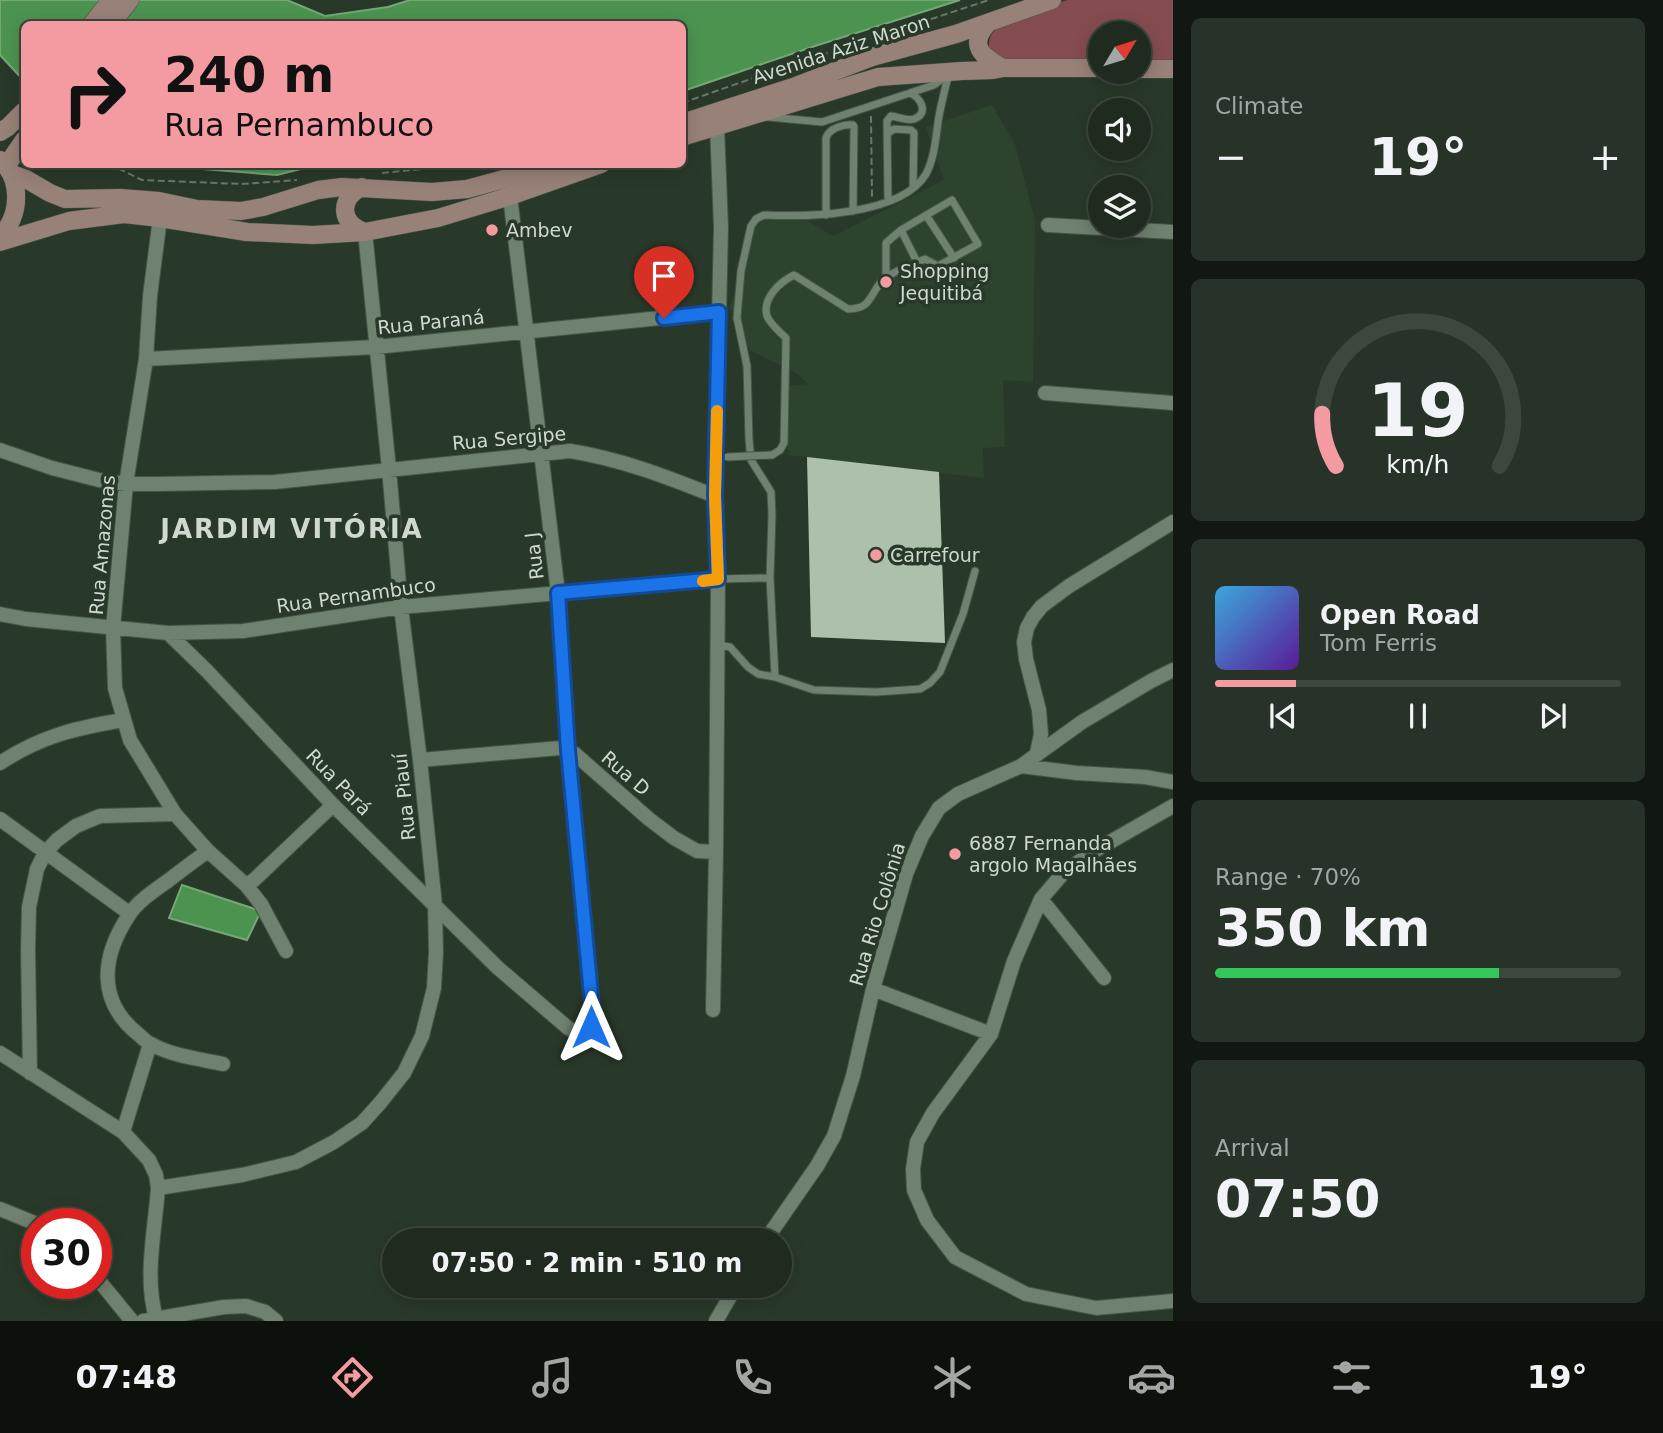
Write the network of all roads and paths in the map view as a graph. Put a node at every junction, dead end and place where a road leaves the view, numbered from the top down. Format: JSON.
{"nodes":[{"id":1,"x":111,"y":0,"type":"edge"},
{"id":2,"x":130,"y":0,"type":"edge"},
{"id":3,"x":989,"y":0,"type":"edge"},
{"id":4,"x":1052,"y":0,"type":"edge"},
{"id":5,"x":94,"y":21,"type":"edge"},
{"id":6,"x":113,"y":21,"type":"edge"},
{"id":7,"x":986,"y":24,"type":"junction"},
{"id":8,"x":1003,"y":68,"type":"junction"},
{"id":9,"x":1088,"y":68,"type":"edge"},
{"id":10,"x":1152,"y":69,"type":"edge"},
{"id":11,"x":1173,"y":69,"type":"edge"},
{"id":12,"x":950,"y":73,"type":"junction"},
{"id":13,"x":910,"y":93,"type":"junction"},
{"id":14,"x":686,"y":102,"type":"edge"},
{"id":15,"x":870,"y":106,"type":"junction"},
{"id":16,"x":21,"y":114,"type":"edge"},
{"id":17,"x":754,"y":115,"type":"junction"},
{"id":18,"x":686,"y":122,"type":"edge"},
{"id":19,"x":717,"y":126,"type":"junction"},
{"id":20,"x":0,"y":132,"type":"edge"},
{"id":21,"x":887,"y":134,"type":"junction"},
{"id":22,"x":686,"y":136,"type":"edge"},
{"id":23,"x":21,"y":144,"type":"edge"},
{"id":24,"x":6,"y":166,"type":"edge"},
{"id":25,"x":117,"y":168,"type":"edge"},
{"id":26,"x":435,"y":168,"type":"edge"},
{"id":27,"x":545,"y":168,"type":"edge"},
{"id":28,"x":590,"y":168,"type":"edge"},
{"id":29,"x":376,"y":174,"type":"dead end"},
{"id":30,"x":303,"y":180,"type":"dead end"},
{"id":31,"x":362,"y":187,"type":"junction"},
{"id":32,"x":913,"y":189,"type":"junction"},
{"id":33,"x":510,"y":196,"type":"junction"},
{"id":34,"x":888,"y":201,"type":"junction"},
{"id":35,"x":872,"y":206,"type":"junction"},
{"id":36,"x":853,"y":211,"type":"junction"},
{"id":37,"x":826,"y":215,"type":"junction"},
{"id":38,"x":926,"y":215,"type":"junction"},
{"id":39,"x":160,"y":218,"type":"junction"},
{"id":40,"x":1048,"y":225,"type":"dead end"},
{"id":41,"x":901,"y":230,"type":"junction"},
{"id":42,"x":365,"y":232,"type":"junction"},
{"id":43,"x":1173,"y":232,"type":"edge"},
{"id":44,"x":0,"y":236,"type":"edge"},
{"id":45,"x":0,"y":242,"type":"edge"},
{"id":46,"x":954,"y":258,"type":"junction"},
{"id":47,"x":917,"y":262,"type":"junction"},
{"id":48,"x":886,"y":277,"type":"junction"},
{"id":49,"x":719,"y":312,"type":"junction"},
{"id":50,"x":527,"y":331,"type":"junction"},
{"id":51,"x":376,"y":347,"type":"junction"},
{"id":52,"x":146,"y":359,"type":"junction"},
{"id":53,"x":1045,"y":393,"type":"dead end"},
{"id":54,"x":1173,"y":403,"type":"edge"},
{"id":55,"x":0,"y":450,"type":"edge"},
{"id":56,"x":541,"y":453,"type":"junction"},
{"id":57,"x":721,"y":457,"type":"junction"},
{"id":58,"x":389,"y":469,"type":"junction"},
{"id":59,"x":126,"y":484,"type":"junction"},
{"id":60,"x":715,"y":496,"type":"junction"},
{"id":61,"x":1173,"y":522,"type":"edge"},
{"id":62,"x":975,"y":571,"type":"dead end"},
{"id":63,"x":770,"y":578,"type":"junction"},
{"id":64,"x":718,"y":579,"type":"junction"},
{"id":65,"x":558,"y":593,"type":"junction"},
{"id":66,"x":401,"y":607,"type":"junction"},
{"id":67,"x":0,"y":614,"type":"edge"},
{"id":68,"x":113,"y":628,"type":"junction"},
{"id":69,"x":168,"y":634,"type":"junction"},
{"id":70,"x":718,"y":645,"type":"junction"},
{"id":71,"x":1173,"y":670,"type":"edge"},
{"id":72,"x":775,"y":677,"type":"junction"},
{"id":73,"x":123,"y":720,"type":"junction"},
{"id":74,"x":568,"y":750,"type":"junction"},
{"id":75,"x":1037,"y":753,"type":"junction"},
{"id":76,"x":420,"y":760,"type":"junction"},
{"id":77,"x":0,"y":763,"type":"edge"},
{"id":78,"x":1021,"y":766,"type":"junction"},
{"id":79,"x":1173,"y":782,"type":"edge"},
{"id":80,"x":333,"y":805,"type":"junction"},
{"id":81,"x":1173,"y":806,"type":"edge"},
{"id":82,"x":175,"y":814,"type":"junction"},
{"id":83,"x":0,"y":819,"type":"edge"},
{"id":84,"x":208,"y":851,"type":"junction"},
{"id":85,"x":716,"y":852,"type":"junction"},
{"id":86,"x":45,"y":853,"type":"junction"},
{"id":87,"x":246,"y":886,"type":"junction"},
{"id":88,"x":1041,"y":899,"type":"junction"},
{"id":89,"x":435,"y":905,"type":"junction"},
{"id":90,"x":129,"y":913,"type":"junction"},
{"id":91,"x":286,"y":951,"type":"dead end"},
{"id":92,"x":1104,"y":978,"type":"dead end"},
{"id":93,"x":873,"y":989,"type":"junction"},
{"id":94,"x":713,"y":1010,"type":"dead end"},
{"id":95,"x":582,"y":1032,"type":"joint"},
{"id":96,"x":991,"y":1034,"type":"junction"},
{"id":97,"x":150,"y":1044,"type":"junction"},
{"id":98,"x":0,"y":1053,"type":"edge"},
{"id":99,"x":223,"y":1065,"type":"dead end"},
{"id":100,"x":30,"y":1073,"type":"junction"},
{"id":101,"x":123,"y":1132,"type":"junction"},
{"id":102,"x":158,"y":1188,"type":"junction"},
{"id":103,"x":0,"y":1209,"type":"edge"},
{"id":104,"x":21,"y":1218,"type":"edge"},
{"id":105,"x":774,"y":1228,"type":"edge"},
{"id":106,"x":112,"y":1297,"type":"edge"},
{"id":107,"x":729,"y":1298,"type":"edge"},
{"id":108,"x":1173,"y":1301,"type":"edge"},
{"id":109,"x":150,"y":1320,"type":"edge"},
{"id":110,"x":132,"y":1321,"type":"edge"},
{"id":111,"x":276,"y":1321,"type":"edge"},
{"id":112,"x":716,"y":1321,"type":"edge"}],
"edges":[{"from":1,"to":5,"type":"main road"},
{"from":2,"to":6,"type":"main road"},
{"from":3,"to":14,"type":"path"},
{"from":4,"to":7,"type":"main road","name":"Avenida Aziz Maron"},
{"from":7,"to":8,"type":"main road"},
{"from":7,"to":18,"type":"main road","name":"Avenida Aziz Maron"},
{"from":8,"to":9,"type":"main road","name":"Avenida Aziz Maron"},
{"from":8,"to":12,"type":"main road","name":"Avenida Aziz Maron"},
{"from":10,"to":11,"type":"main road"},
{"from":12,"to":13,"type":"lane"},
{"from":12,"to":17,"type":"main road","name":"Avenida Aziz Maron"},
{"from":12,"to":32,"type":"lane"},
{"from":13,"to":15,"type":"lane"},
{"from":13,"to":21,"type":"lane"},
{"from":15,"to":17,"type":"lane"},
{"from":15,"to":35,"type":"path"},
{"from":16,"to":20,"type":"main road"},
{"from":17,"to":19,"type":"main road","name":"Avenida Aziz Maron"},
{"from":19,"to":22,"type":"main road","name":"Avenida Aziz Maron"},
{"from":19,"to":49,"type":"street"},
{"from":21,"to":32,"type":"lane"},
{"from":21,"to":34,"type":"lane"},
{"from":23,"to":24,"type":"main road"},
{"from":24,"to":31,"type":"main road"},
{"from":24,"to":44,"type":"main road"},
{"from":25,"to":30,"type":"path"},
{"from":26,"to":29,"type":"path"},
{"from":27,"to":31,"type":"main road"},
{"from":28,"to":33,"type":"main road"},
{"from":31,"to":42,"type":"main road"},
{"from":32,"to":34,"type":"lane"},
{"from":33,"to":42,"type":"main road"},
{"from":33,"to":50,"type":"street","name":"Rua J"},
{"from":34,"to":35,"type":"lane"},
{"from":35,"to":36,"type":"lane"},
{"from":36,"to":37,"type":"lane"},
{"from":36,"to":37,"type":"lane"},
{"from":37,"to":63,"type":"lane"},
{"from":38,"to":41,"type":"lane"},
{"from":38,"to":46,"type":"lane"},
{"from":38,"to":46,"type":"lane"},
{"from":39,"to":42,"type":"main road"},
{"from":39,"to":45,"type":"main road"},
{"from":39,"to":52,"type":"street","name":"Rua Amazonas"},
{"from":40,"to":43,"type":"street"},
{"from":41,"to":47,"type":"lane"},
{"from":41,"to":48,"type":"lane"},
{"from":42,"to":51,"type":"street","name":"Rua Piauí"},
{"from":46,"to":47,"type":"lane"},
{"from":47,"to":48,"type":"lane"},
{"from":48,"to":57,"type":"lane","bridge":true},
{"from":49,"to":50,"type":"street","name":"Rua Paraná"},
{"from":49,"to":57,"type":"street"},
{"from":50,"to":51,"type":"street","name":"Rua Paraná"},
{"from":50,"to":56,"type":"street","name":"Rua J"},
{"from":51,"to":52,"type":"street","name":"Rua Paraná"},
{"from":51,"to":58,"type":"street","name":"Rua Piauí"},
{"from":52,"to":59,"type":"street","name":"Rua Amazonas"},
{"from":53,"to":54,"type":"street"},
{"from":55,"to":59,"type":"street","name":"Rua Sergipe"},
{"from":56,"to":58,"type":"street","name":"Rua Sergipe"},
{"from":56,"to":60,"type":"street","name":"Rua Sergipe"},
{"from":56,"to":65,"type":"street","name":"Rua J"},
{"from":57,"to":60,"type":"street"},
{"from":58,"to":59,"type":"street","name":"Rua Sergipe"},
{"from":58,"to":66,"type":"street","name":"Rua Piauí"},
{"from":59,"to":68,"type":"street","name":"Rua Amazonas"},
{"from":60,"to":64,"type":"street"},
{"from":61,"to":75,"type":"street"},
{"from":62,"to":72,"type":"lane"},
{"from":63,"to":64,"type":"lane"},
{"from":63,"to":72,"type":"lane"},
{"from":64,"to":65,"type":"street","name":"Rua Pernambuco"},
{"from":64,"to":70,"type":"street"},
{"from":65,"to":66,"type":"street","name":"Rua Pernambuco"},
{"from":65,"to":74,"type":"street","name":"Rua J"},
{"from":66,"to":69,"type":"street","name":"Rua Pernambuco"},
{"from":66,"to":76,"type":"street","name":"Rua Piauí"},
{"from":67,"to":68,"type":"street","name":"Rua Pernambuco"},
{"from":68,"to":69,"type":"street","name":"Rua Pernambuco"},
{"from":68,"to":73,"type":"street","name":"Rua Amazonas"},
{"from":69,"to":80,"type":"street","name":"Rua Pará"},
{"from":70,"to":72,"type":"lane"},
{"from":70,"to":85,"type":"street"},
{"from":71,"to":75,"type":"street","name":"Rua Rio Colônia"},
{"from":73,"to":77,"type":"street"},
{"from":73,"to":82,"type":"street","name":"Rua Amazonas"},
{"from":74,"to":76,"type":"street"},
{"from":74,"to":85,"type":"street","name":"Rua D"},
{"from":74,"to":95,"type":"street","name":"Rua J"},
{"from":75,"to":78,"type":"street","name":"Rua Rio Colônia"},
{"from":76,"to":89,"type":"street","name":"Rua Piauí"},
{"from":78,"to":79,"type":"street"},
{"from":78,"to":93,"type":"street","name":"Rua Rio Colônia"},
{"from":80,"to":87,"type":"street"},
{"from":80,"to":89,"type":"street","name":"Rua Pará"},
{"from":81,"to":88,"type":"street"},
{"from":82,"to":84,"type":"street","name":"Rua Amazonas"},
{"from":82,"to":86,"type":"street"},
{"from":83,"to":86,"type":"street"},
{"from":84,"to":87,"type":"street","name":"Rua Amazonas"},
{"from":84,"to":90,"type":"street"},
{"from":85,"to":94,"type":"street"},
{"from":86,"to":90,"type":"street"},
{"from":86,"to":100,"type":"street"},
{"from":87,"to":91,"type":"street","name":"Rua Amazonas"},
{"from":88,"to":92,"type":"street"},
{"from":88,"to":96,"type":"street"},
{"from":89,"to":95,"type":"street","name":"Rua Pará"},
{"from":89,"to":102,"type":"street","name":"Rua Piauí"},
{"from":90,"to":97,"type":"street"},
{"from":93,"to":96,"type":"street"},
{"from":93,"to":105,"type":"street","name":"Rua Rio Colônia"},
{"from":96,"to":108,"type":"street"},
{"from":97,"to":99,"type":"street"},
{"from":97,"to":101,"type":"street"},
{"from":98,"to":100,"type":"street"},
{"from":100,"to":101,"type":"street"},
{"from":101,"to":102,"type":"street"},
{"from":102,"to":109,"type":"street"},
{"from":103,"to":104,"type":"street"},
{"from":106,"to":110,"type":"street"},
{"from":107,"to":112,"type":"street"},
{"from":109,"to":111,"type":"street"}]}
